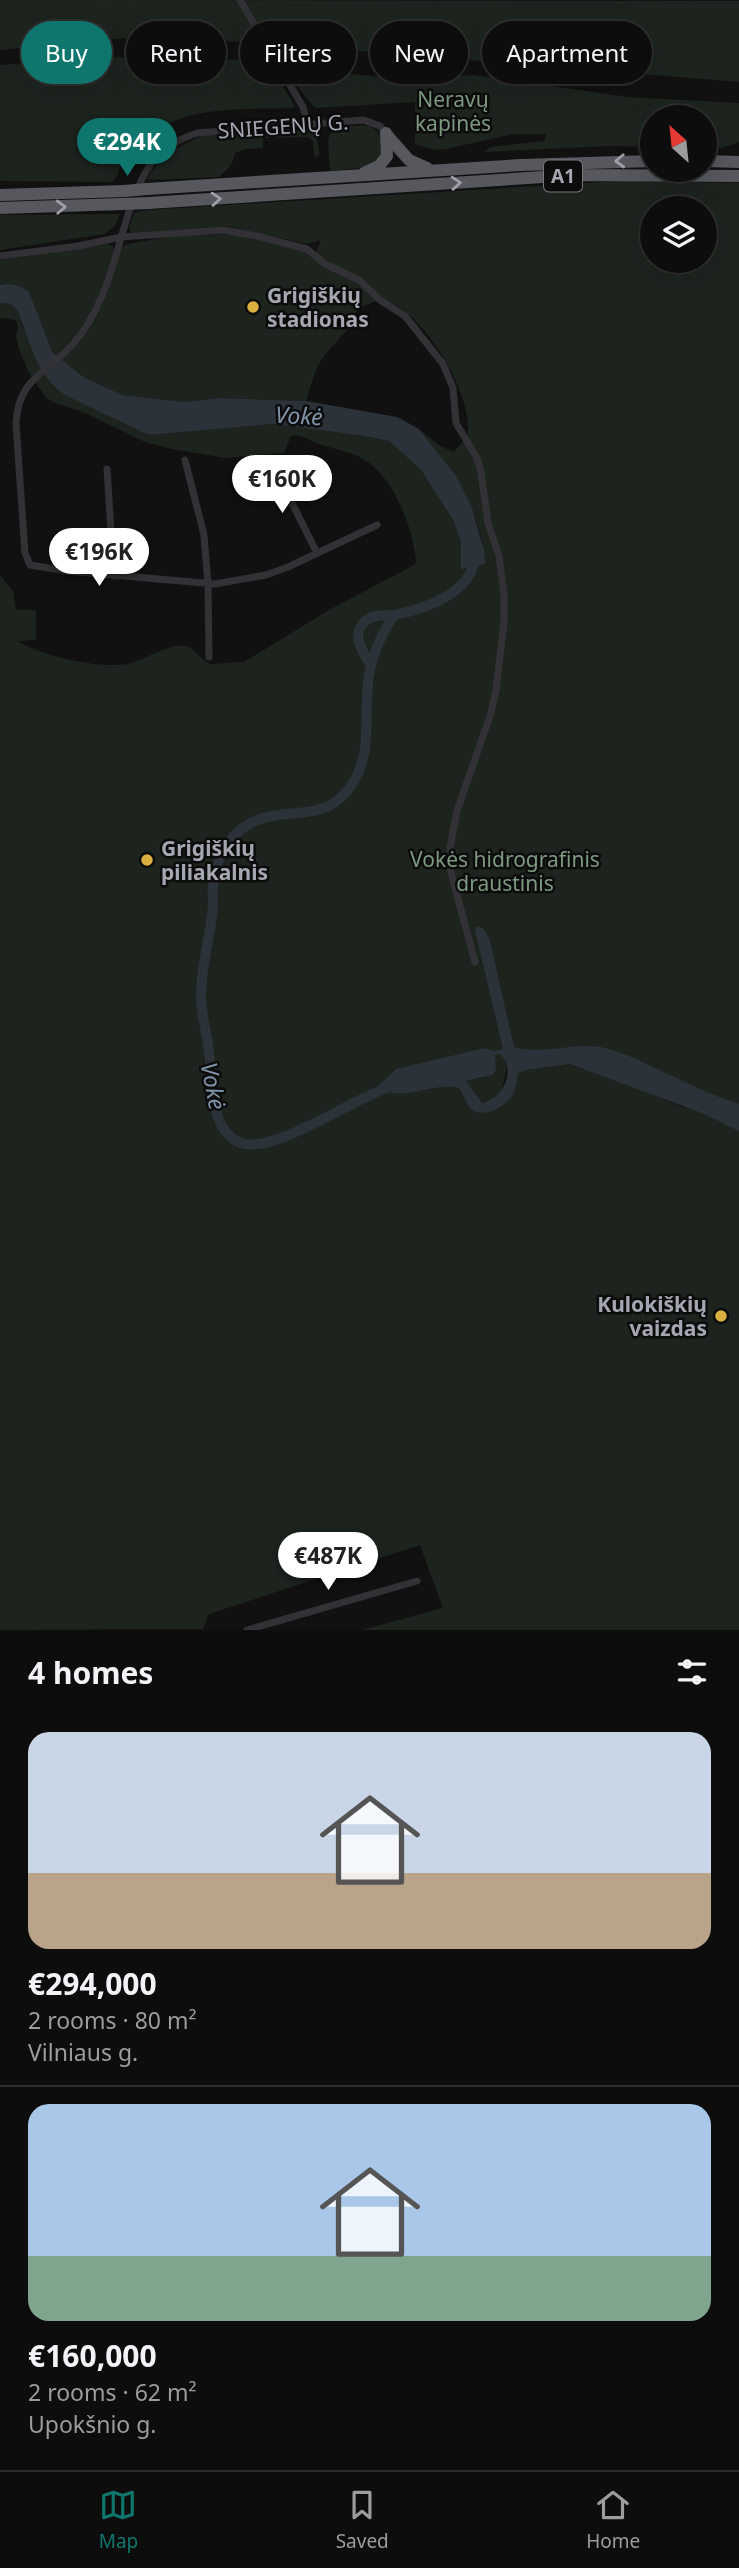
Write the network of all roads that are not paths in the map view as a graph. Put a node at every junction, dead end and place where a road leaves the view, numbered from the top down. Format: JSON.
{"nodes":[{"id":1,"x":240,"y":0,"type":"edge"},
{"id":2,"x":307,"y":124,"type":"junction"},
{"id":3,"x":386,"y":134,"type":"junction"},
{"id":4,"x":640,"y":161,"type":"edge"},
{"id":5,"x":718,"y":161,"type":"edge"},
{"id":6,"x":739,"y":162,"type":"edge"},
{"id":7,"x":440,"y":171,"type":"junction"},
{"id":8,"x":231,"y":174,"type":"dead end"},
{"id":9,"x":736,"y":176,"type":"edge"},
{"id":10,"x":348,"y":177,"type":"junction"},
{"id":11,"x":222,"y":185,"type":"junction"},
{"id":12,"x":0,"y":195,"type":"edge"},
{"id":13,"x":148,"y":196,"type":"junction"},
{"id":14,"x":122,"y":198,"type":"junction"},
{"id":15,"x":0,"y":208,"type":"edge"},
{"id":16,"x":121,"y":237,"type":"junction"},
{"id":17,"x":0,"y":256,"type":"edge"},
{"id":18,"x":185,"y":460,"type":"dead end"},
{"id":19,"x":272,"y":463,"type":"dead end"},
{"id":20,"x":107,"y":468,"type":"dead end"},
{"id":21,"x":377,"y":525,"type":"dead end"},
{"id":22,"x":317,"y":553,"type":"junction"},
{"id":23,"x":114,"y":576,"type":"junction"},
{"id":24,"x":208,"y":584,"type":"junction"},
{"id":25,"x":209,"y":657,"type":"dead end"},
{"id":26,"x":475,"y":962,"type":"dead end"},
{"id":27,"x":417,"y":1581,"type":"dead end"},
{"id":28,"x":247,"y":1630,"type":"edge"}],
"edges":[{"from":1,"to":2,"type":"street"},
{"from":2,"to":3,"type":"street","name":"SNIEGENŲ G."},
{"from":2,"to":16,"type":"street","name":"SNIEGENŲ G."},
{"from":3,"to":7,"type":"highway"},
{"from":3,"to":10,"type":"highway"},
{"from":4,"to":7,"type":"highway","number":"A1","one_way":true},
{"from":5,"to":6,"type":"highway"},
{"from":7,"to":10,"type":"highway","number":"A1"},
{"from":8,"to":11,"type":"highway"},
{"from":13,"to":9,"type":"highway","number":"A1","one_way":true},
{"from":10,"to":11,"type":"highway","number":"A1"},
{"from":11,"to":13,"type":"highway","number":"A1"},
{"from":12,"to":14,"type":"highway","number":"A1"},
{"from":13,"to":14,"type":"highway","number":"A1","bridge":true},
{"from":15,"to":14,"type":"highway","number":"A1","one_way":true},
{"from":16,"to":17,"type":"street"},
{"from":16,"to":23,"type":"street","name":"SNIEGENŲ G."},
{"from":16,"to":26,"type":"street"},
{"from":18,"to":24,"type":"street"},
{"from":19,"to":22,"type":"street"},
{"from":20,"to":23,"type":"street"},
{"from":21,"to":22,"type":"street","name":"SNIEGENŲ G."},
{"from":22,"to":24,"type":"street","name":"SNIEGENŲ G."},
{"from":23,"to":24,"type":"street","name":"SNIEGENŲ G."},
{"from":24,"to":25,"type":"street"},
{"from":27,"to":28,"type":"street"}]}
